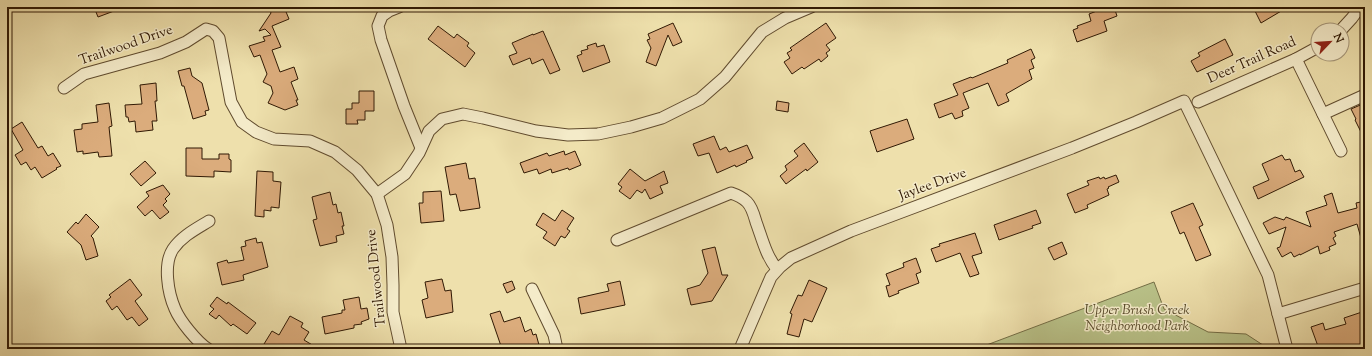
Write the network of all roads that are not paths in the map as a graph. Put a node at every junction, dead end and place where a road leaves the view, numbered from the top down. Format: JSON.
{"nodes":[{"id":1,"x":399,"y":7,"type":"edge"},
{"id":2,"x":812,"y":7,"type":"edge"},
{"id":3,"x":1360,"y":7,"type":"edge"},
{"id":4,"x":1348,"y":22,"type":"edge"},
{"id":5,"x":1310,"y":51,"type":"edge"},
{"id":6,"x":1296,"y":59,"type":"junction"},
{"id":7,"x":64,"y":88,"type":"dead end"},
{"id":8,"x":1365,"y":95,"type":"edge"},
{"id":9,"x":1198,"y":102,"type":"dead end"},
{"id":10,"x":1323,"y":114,"type":"junction"},
{"id":11,"x":421,"y":148,"type":"junction"},
{"id":12,"x":1341,"y":151,"type":"dead end"},
{"id":13,"x":377,"y":194,"type":"junction"},
{"id":14,"x":209,"y":221,"type":"dead end"},
{"id":15,"x":617,"y":240,"type":"dead end"},
{"id":16,"x":777,"y":269,"type":"junction"},
{"id":17,"x":1365,"y":288,"type":"edge"},
{"id":18,"x":532,"y":289,"type":"dead end"},
{"id":19,"x":1278,"y":314,"type":"junction"},
{"id":20,"x":208,"y":349,"type":"edge"},
{"id":21,"x":401,"y":349,"type":"edge"},
{"id":22,"x":557,"y":349,"type":"edge"},
{"id":23,"x":740,"y":349,"type":"edge"},
{"id":24,"x":1287,"y":349,"type":"edge"}],
"edges":[{"from":1,"to":11,"type":"street"},
{"from":2,"to":11,"type":"street"},
{"from":3,"to":4,"type":"street"},
{"from":5,"to":6,"type":"street","name":"Deer Trail Road"},
{"from":6,"to":9,"type":"street","name":"Deer Trail Road"},
{"from":6,"to":10,"type":"street"},
{"from":7,"to":13,"type":"street","name":"Trailwood Drive"},
{"from":8,"to":10,"type":"street"},
{"from":10,"to":12,"type":"street"},
{"from":11,"to":13,"type":"street"},
{"from":13,"to":21,"type":"street","name":"Trailwood Drive"},
{"from":14,"to":20,"type":"street"},
{"from":15,"to":16,"type":"street"},
{"from":16,"to":19,"type":"street","name":"Jaylee Drive"},
{"from":16,"to":23,"type":"street","name":"Jaylee Drive"},
{"from":17,"to":19,"type":"street"},
{"from":18,"to":22,"type":"street"},
{"from":19,"to":24,"type":"street"}]}
